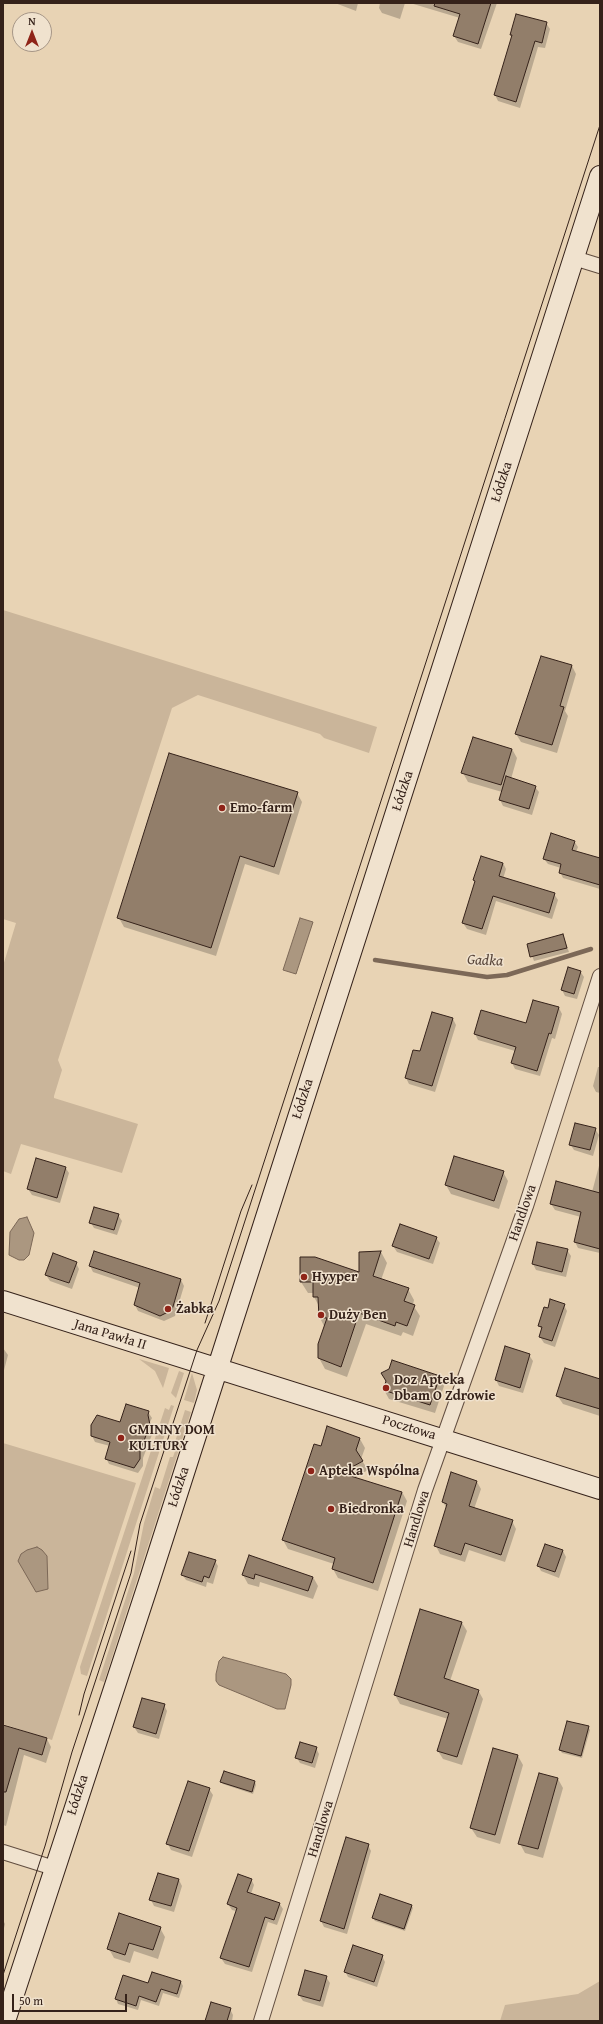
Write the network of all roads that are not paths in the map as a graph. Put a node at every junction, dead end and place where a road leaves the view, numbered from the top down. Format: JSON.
{"nodes":[{"id":1,"x":600,"y":176,"type":"edge"},
{"id":2,"x":574,"y":258,"type":"junction"},
{"id":3,"x":600,"y":266,"type":"edge"},
{"id":4,"x":600,"y":976,"type":"edge"},
{"id":5,"x":3,"y":1301,"type":"edge"},
{"id":6,"x":217,"y":1368,"type":"junction"},
{"id":7,"x":444,"y":1439,"type":"junction"},
{"id":8,"x":600,"y":1488,"type":"edge"},
{"id":9,"x":3,"y":1852,"type":"edge"},
{"id":10,"x":54,"y":1868,"type":"junction"},
{"id":11,"x":5,"y":2021,"type":"edge"},
{"id":12,"x":261,"y":2021,"type":"edge"}],
"edges":[{"from":1,"to":2,"type":"main road","name":"Łódzka"},
{"from":2,"to":3,"type":"street"},
{"from":2,"to":6,"type":"main road","name":"Łódzka"},
{"from":4,"to":7,"type":"street","name":"Handlowa"},
{"from":5,"to":6,"type":"main road","name":"Jana Pawła II"},
{"from":6,"to":7,"type":"main road","name":"Pocztowa"},
{"from":6,"to":10,"type":"main road","name":"Łódzka"},
{"from":7,"to":8,"type":"main road","name":"Pocztowa"},
{"from":7,"to":12,"type":"street","name":"Handlowa"},
{"from":9,"to":10,"type":"street"},
{"from":10,"to":11,"type":"main road","name":"Łódzka"}]}
